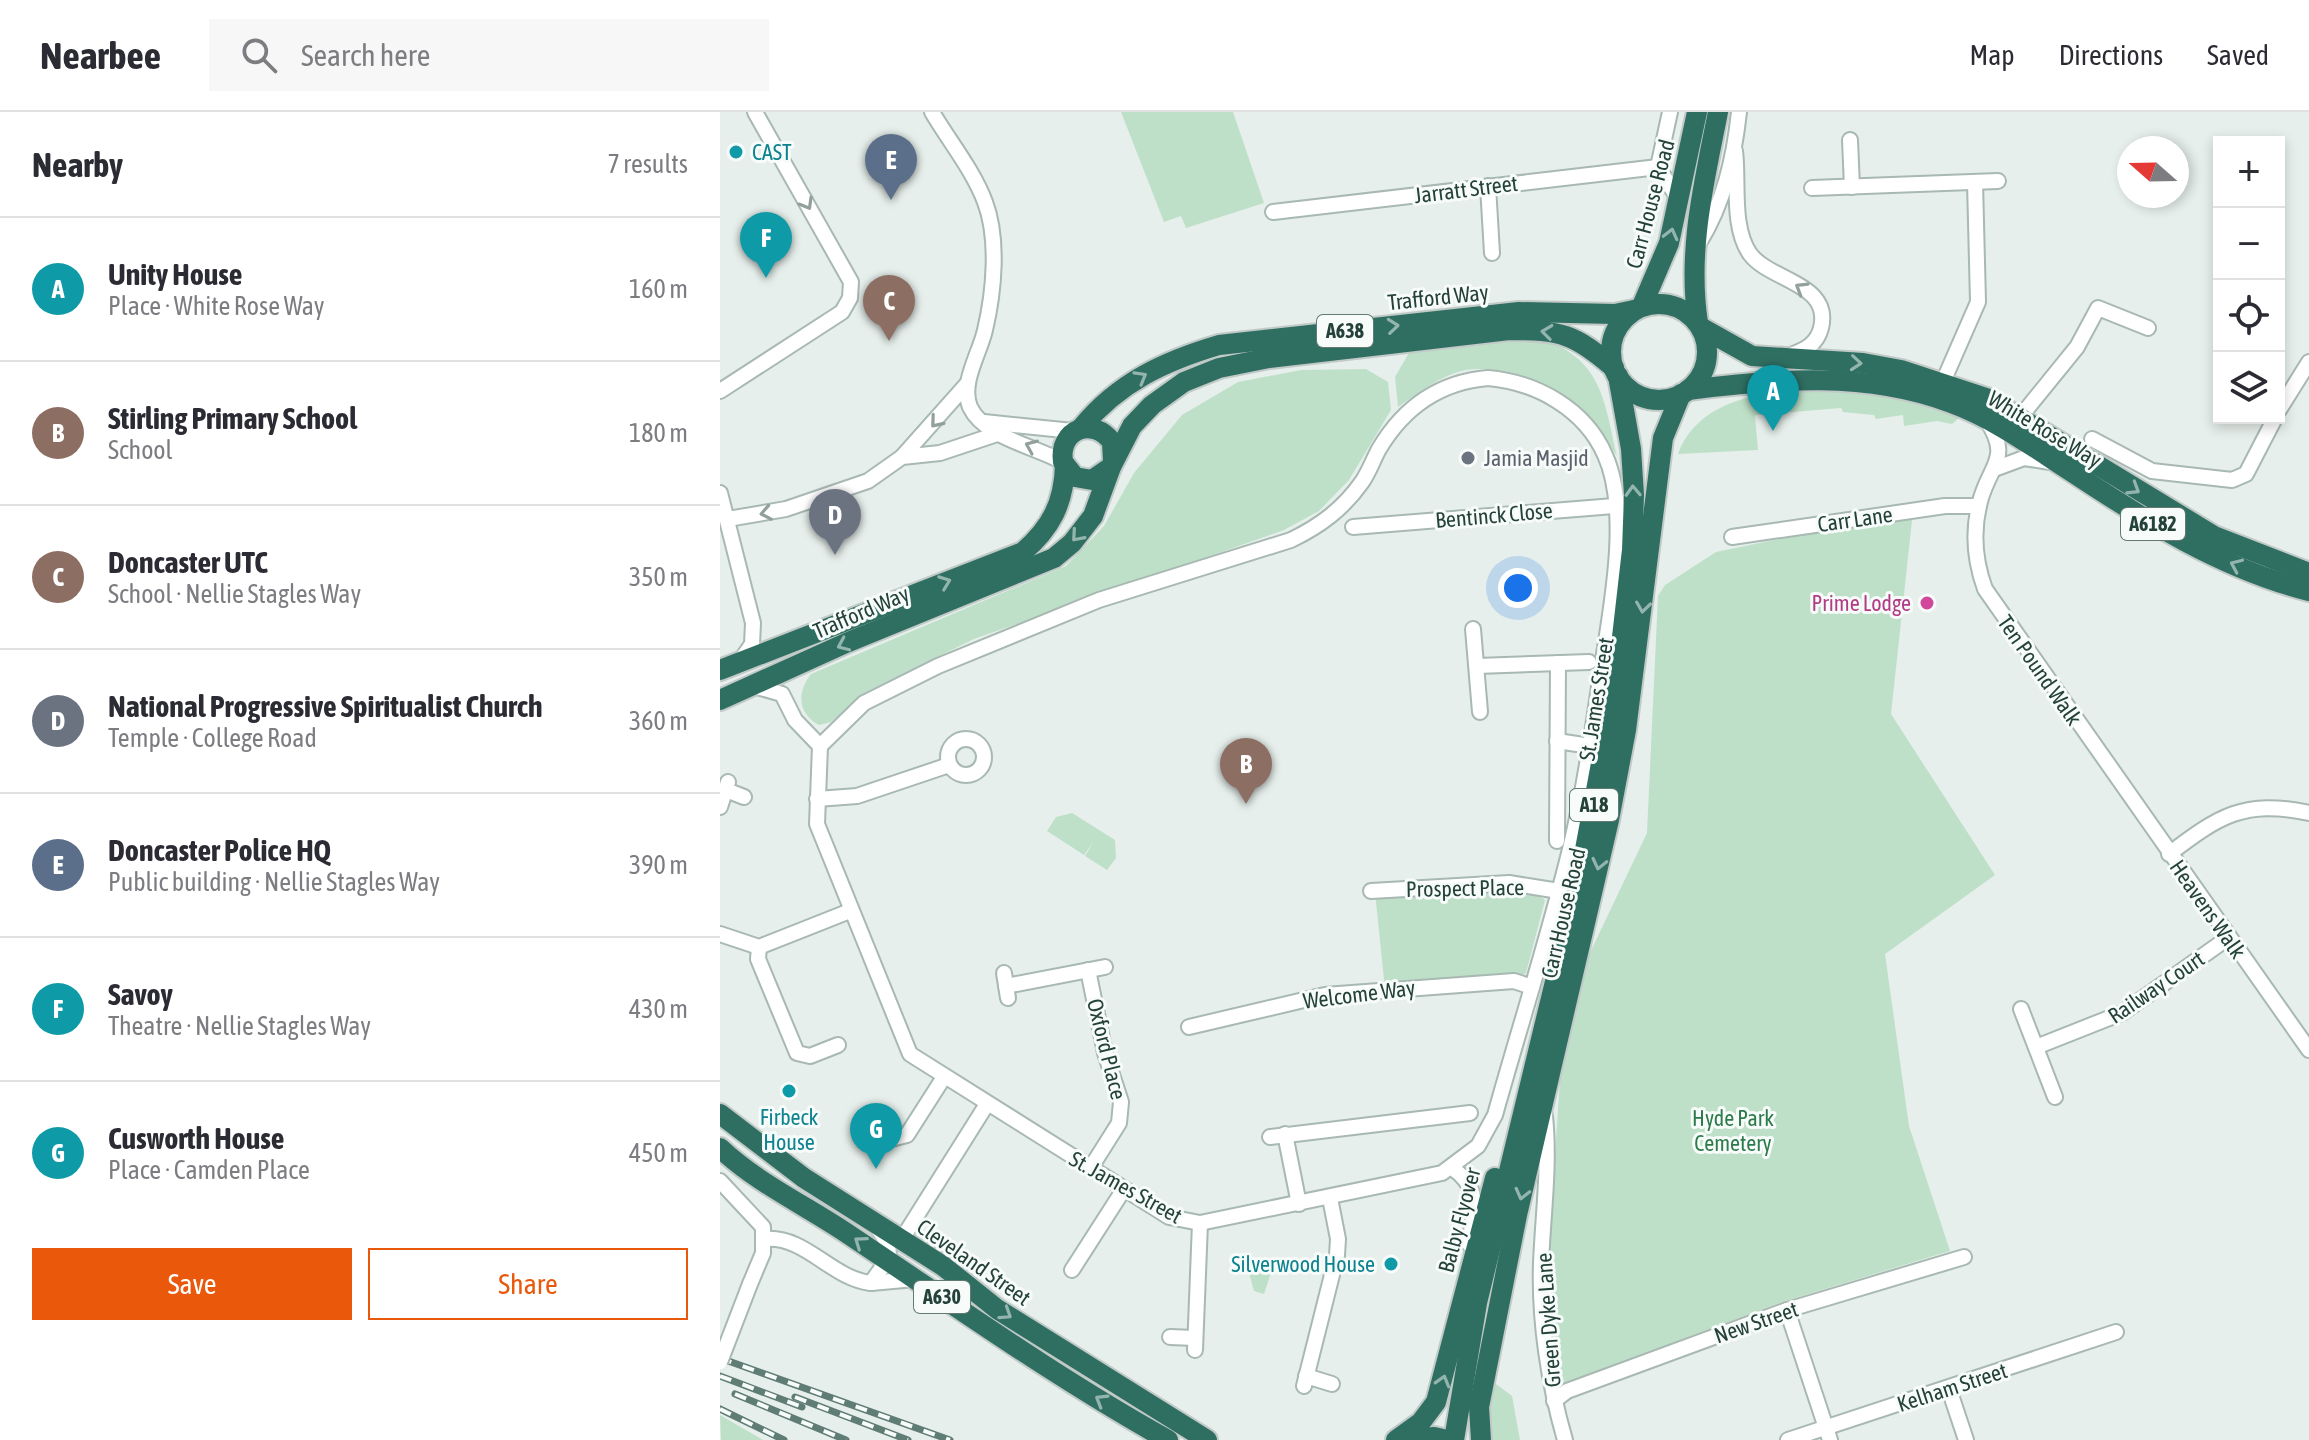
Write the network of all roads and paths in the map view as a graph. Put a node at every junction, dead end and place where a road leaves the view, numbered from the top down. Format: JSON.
{"nodes":[{"id":1,"x":755,"y":112,"type":"edge"},
{"id":2,"x":932,"y":112,"type":"edge"},
{"id":3,"x":1670,"y":112,"type":"edge"},
{"id":4,"x":1697,"y":112,"type":"edge"},
{"id":5,"x":1718,"y":112,"type":"edge"},
{"id":6,"x":1739,"y":112,"type":"edge"},
{"id":7,"x":1850,"y":140,"type":"dead end"},
{"id":8,"x":1735,"y":151,"type":"junction"},
{"id":9,"x":1658,"y":167,"type":"junction"},
{"id":10,"x":1998,"y":181,"type":"dead end"},
{"id":11,"x":1975,"y":182,"type":"junction"},
{"id":12,"x":1488,"y":186,"type":"junction"},
{"id":13,"x":1852,"y":187,"type":"junction"},
{"id":14,"x":1812,"y":188,"type":"dead end"},
{"id":15,"x":1679,"y":200,"type":"junction"},
{"id":16,"x":1273,"y":212,"type":"dead end"},
{"id":17,"x":1713,"y":218,"type":"junction"},
{"id":18,"x":1741,"y":227,"type":"junction"},
{"id":19,"x":1694,"y":250,"type":"junction"},
{"id":20,"x":1492,"y":253,"type":"dead end"},
{"id":21,"x":1638,"y":308,"type":"junction"},
{"id":22,"x":1700,"y":326,"type":"junction"},
{"id":23,"x":2148,"y":328,"type":"dead end"},
{"id":24,"x":1778,"y":360,"type":"junction"},
{"id":25,"x":2309,"y":362,"type":"edge"},
{"id":26,"x":1616,"y":372,"type":"junction"},
{"id":27,"x":1943,"y":382,"type":"junction"},
{"id":28,"x":967,"y":384,"type":"junction"},
{"id":29,"x":720,"y":391,"type":"edge"},
{"id":30,"x":1685,"y":392,"type":"junction"},
{"id":31,"x":2285,"y":400,"type":"edge"},
{"id":32,"x":2021,"y":416,"type":"junction"},
{"id":33,"x":1985,"y":418,"type":"junction"},
{"id":34,"x":980,"y":421,"type":"junction"},
{"id":35,"x":2272,"y":424,"type":"edge"},
{"id":36,"x":1078,"y":429,"type":"junction"},
{"id":37,"x":997,"y":434,"type":"junction"},
{"id":38,"x":2092,"y":439,"type":"dead end"},
{"id":39,"x":902,"y":457,"type":"junction"},
{"id":40,"x":2058,"y":463,"type":"junction"},
{"id":41,"x":1064,"y":464,"type":"junction"},
{"id":42,"x":1112,"y":465,"type":"junction"},
{"id":43,"x":1997,"y":468,"type":"junction"},
{"id":44,"x":720,"y":493,"type":"edge"},
{"id":45,"x":1614,"y":506,"type":"junction"},
{"id":46,"x":1979,"y":506,"type":"junction"},
{"id":47,"x":1372,"y":510,"type":"dead end"},
{"id":48,"x":728,"y":519,"type":"junction"},
{"id":49,"x":1373,"y":525,"type":"junction"},
{"id":50,"x":1353,"y":527,"type":"dead end"},
{"id":51,"x":1732,"y":537,"type":"dead end"},
{"id":52,"x":2309,"y":573,"type":"edge"},
{"id":53,"x":2309,"y":591,"type":"edge"},
{"id":54,"x":753,"y":623,"type":"junction"},
{"id":55,"x":1473,"y":629,"type":"dead end"},
{"id":56,"x":787,"y":643,"type":"junction"},
{"id":57,"x":741,"y":660,"type":"junction"},
{"id":58,"x":1589,"y":662,"type":"dead end"},
{"id":59,"x":1558,"y":663,"type":"junction"},
{"id":60,"x":1477,"y":666,"type":"junction"},
{"id":61,"x":720,"y":670,"type":"edge"},
{"id":62,"x":753,"y":685,"type":"junction"},
{"id":63,"x":720,"y":700,"type":"edge"},
{"id":64,"x":1480,"y":712,"type":"dead end"},
{"id":65,"x":1557,"y":741,"type":"junction"},
{"id":66,"x":820,"y":746,"type":"junction"},
{"id":67,"x":1590,"y":746,"type":"junction"},
{"id":68,"x":949,"y":765,"type":"dead end"},
{"id":69,"x":744,"y":797,"type":"dead end"},
{"id":70,"x":817,"y":799,"type":"junction"},
{"id":71,"x":720,"y":807,"type":"edge"},
{"id":72,"x":2309,"y":813,"type":"edge"},
{"id":73,"x":1557,"y":841,"type":"dead end"},
{"id":74,"x":2169,"y":854,"type":"junction"},
{"id":75,"x":1371,"y":891,"type":"dead end"},
{"id":76,"x":1559,"y":891,"type":"junction"},
{"id":77,"x":850,"y":911,"type":"junction"},
{"id":78,"x":720,"y":934,"type":"edge"},
{"id":79,"x":2228,"y":938,"type":"junction"},
{"id":80,"x":759,"y":947,"type":"junction"},
{"id":81,"x":1105,"y":967,"type":"dead end"},
{"id":82,"x":1088,"y":970,"type":"junction"},
{"id":83,"x":1006,"y":986,"type":"dead end"},
{"id":84,"x":1532,"y":987,"type":"junction"},
{"id":85,"x":1552,"y":1000,"type":"junction"},
{"id":86,"x":2021,"y":1009,"type":"dead end"},
{"id":87,"x":1189,"y":1027,"type":"dead end"},
{"id":88,"x":838,"y":1045,"type":"dead end"},
{"id":89,"x":2036,"y":1047,"type":"junction"},
{"id":90,"x":2309,"y":1050,"type":"edge"},
{"id":91,"x":944,"y":1077,"type":"junction"},
{"id":92,"x":2055,"y":1097,"type":"dead end"},
{"id":93,"x":1544,"y":1103,"type":"junction"},
{"id":94,"x":987,"y":1104,"type":"junction"},
{"id":95,"x":1470,"y":1113,"type":"dead end"},
{"id":96,"x":720,"y":1114,"type":"edge"},
{"id":97,"x":877,"y":1124,"type":"dead end"},
{"id":98,"x":720,"y":1148,"type":"edge"},
{"id":99,"x":1452,"y":1168,"type":"junction"},
{"id":100,"x":1090,"y":1169,"type":"junction"},
{"id":101,"x":720,"y":1181,"type":"edge"},
{"id":102,"x":1124,"y":1189,"type":"junction"},
{"id":103,"x":1330,"y":1198,"type":"junction"},
{"id":104,"x":1299,"y":1204,"type":"junction"},
{"id":105,"x":873,"y":1222,"type":"junction"},
{"id":106,"x":1200,"y":1223,"type":"junction"},
{"id":107,"x":1496,"y":1227,"type":"joint"},
{"id":108,"x":766,"y":1239,"type":"junction"},
{"id":109,"x":902,"y":1239,"type":"junction"},
{"id":110,"x":1964,"y":1257,"type":"dead end"},
{"id":111,"x":887,"y":1260,"type":"junction"},
{"id":112,"x":1072,"y":1270,"type":"dead end"},
{"id":113,"x":916,"y":1279,"type":"junction"},
{"id":114,"x":871,"y":1283,"type":"junction"},
{"id":115,"x":1787,"y":1310,"type":"junction"},
{"id":116,"x":1458,"y":1315,"type":"junction"},
{"id":117,"x":2116,"y":1332,"type":"dead end"},
{"id":118,"x":1170,"y":1337,"type":"dead end"},
{"id":119,"x":720,"y":1362,"type":"edge"},
{"id":120,"x":1332,"y":1384,"type":"dead end"},
{"id":121,"x":1949,"y":1389,"type":"junction"},
{"id":122,"x":1554,"y":1401,"type":"junction"},
{"id":123,"x":1828,"y":1434,"type":"edge"},
{"id":124,"x":1168,"y":1440,"type":"edge"},
{"id":125,"x":1207,"y":1440,"type":"edge"},
{"id":126,"x":1396,"y":1440,"type":"edge"},
{"id":127,"x":1406,"y":1440,"type":"edge"},
{"id":128,"x":1447,"y":1440,"type":"edge"},
{"id":129,"x":1454,"y":1440,"type":"edge"},
{"id":130,"x":1481,"y":1440,"type":"edge"},
{"id":131,"x":1565,"y":1440,"type":"edge"},
{"id":132,"x":1788,"y":1440,"type":"edge"},
{"id":133,"x":1966,"y":1440,"type":"edge"}],
"edges":[{"from":1,"to":29,"type":"street","one_way":true},
{"from":2,"to":28,"type":"street"},
{"from":3,"to":9,"type":"street"},
{"from":4,"to":15,"type":"highway","name":"Carr House Road"},
{"from":5,"to":19,"type":"highway","name":"Carr House Road"},
{"from":6,"to":8,"type":"street"},
{"from":7,"to":13,"type":"street"},
{"from":8,"to":17,"type":"street"},
{"from":8,"to":18,"type":"street"},
{"from":9,"to":12,"type":"street","name":"Jarratt Street"},
{"from":9,"to":15,"type":"street"},
{"from":10,"to":11,"type":"street"},
{"from":11,"to":13,"type":"street"},
{"from":11,"to":27,"type":"street"},
{"from":12,"to":16,"type":"street","name":"Jarratt Street"},
{"from":12,"to":20,"type":"street"},
{"from":13,"to":14,"type":"street"},
{"from":21,"to":15,"type":"highway","name":"Carr House Road","one_way":true},
{"from":17,"to":18,"type":"street"},
{"from":17,"to":19,"type":"street"},
{"from":24,"to":18,"type":"street","one_way":true},
{"from":19,"to":22,"type":"highway","name":"Carr House Road"},
{"from":21,"to":22,"type":"highway"},
{"from":21,"to":26,"type":"highway"},
{"from":36,"to":21,"type":"highway","name":"Trafford Way","number":"A638","one_way":true},
{"from":22,"to":24,"type":"highway","name":"White Rose Way","number":"A6182"},
{"from":22,"to":30,"type":"highway"},
{"from":23,"to":32,"type":"street"},
{"from":24,"to":27,"type":"highway","name":"White Rose Way","number":"A6182","one_way":true},
{"from":25,"to":31,"type":"street"},
{"from":26,"to":30,"type":"highway"},
{"from":26,"to":42,"type":"highway","name":"Trafford Way","number":"A638","one_way":true},
{"from":85,"to":26,"type":"highway","name":"Carr House Road","number":"A18","one_way":true},
{"from":27,"to":32,"type":"highway","name":"White Rose Way","number":"A6182"},
{"from":28,"to":34,"type":"street"},
{"from":28,"to":39,"type":"street","one_way":true},
{"from":30,"to":33,"type":"highway","name":"White Rose Way","number":"A6182"},
{"from":30,"to":93,"type":"highway","name":"Carr House Road","number":"A18","one_way":true},
{"from":32,"to":52,"type":"highway","name":"White Rose Way","number":"A6182","one_way":true},
{"from":33,"to":40,"type":"highway","name":"White Rose Way","number":"A6182"},
{"from":33,"to":43,"type":"street"},
{"from":34,"to":36,"type":"street"},
{"from":34,"to":37,"type":"street"},
{"from":35,"to":38,"type":"street"},
{"from":36,"to":41,"type":"highway","name":"Trafford Way","number":"A638"},
{"from":36,"to":42,"type":"highway"},
{"from":37,"to":39,"type":"street"},
{"from":41,"to":37,"type":"street","one_way":true},
{"from":39,"to":48,"type":"street","one_way":true},
{"from":40,"to":43,"type":"street"},
{"from":53,"to":40,"type":"highway","name":"White Rose Way","number":"A6182","one_way":true},
{"from":41,"to":42,"type":"highway"},
{"from":56,"to":41,"type":"highway","name":"Trafford Way","number":"A638","one_way":true},
{"from":42,"to":62,"type":"highway","name":"Trafford Way","number":"A638","one_way":true},
{"from":43,"to":46,"type":"street","name":"Ten Pound Walk"},
{"from":44,"to":48,"type":"street"},
{"from":45,"to":49,"type":"street","name":"Bentinck Close"},
{"from":45,"to":66,"type":"street","name":"St. James Street"},
{"from":45,"to":67,"type":"street","name":"St. James Street"},
{"from":46,"to":51,"type":"street","name":"Carr Lane"},
{"from":46,"to":74,"type":"street","name":"Ten Pound Walk"},
{"from":47,"to":49,"type":"street"},
{"from":48,"to":54,"type":"street"},
{"from":49,"to":50,"type":"street","name":"Bentinck Close"},
{"from":54,"to":56,"type":"street"},
{"from":54,"to":57,"type":"street"},
{"from":55,"to":60,"type":"street"},
{"from":56,"to":57,"type":"highway","name":"Trafford Way","number":"A638"},
{"from":57,"to":61,"type":"highway","name":"Trafford Way","number":"A638"},
{"from":58,"to":59,"type":"street"},
{"from":59,"to":60,"type":"street"},
{"from":59,"to":65,"type":"street"},
{"from":60,"to":64,"type":"street"},
{"from":62,"to":63,"type":"highway","name":"Trafford Way","number":"A638"},
{"from":62,"to":66,"type":"street"},
{"from":65,"to":67,"type":"street"},
{"from":65,"to":73,"type":"street"},
{"from":66,"to":70,"type":"street","name":"St. James Street"},
{"from":67,"to":76,"type":"street","name":"St. James Street"},
{"from":68,"to":70,"type":"street"},
{"from":69,"to":71,"type":"street"},
{"from":70,"to":77,"type":"street","name":"St. James Street"},
{"from":72,"to":74,"type":"street","name":"Heavens Walk"},
{"from":74,"to":79,"type":"street","name":"Heavens Walk"},
{"from":75,"to":76,"type":"street","name":"Prospect Place"},
{"from":76,"to":84,"type":"street","name":"St. James Street"},
{"from":77,"to":80,"type":"street"},
{"from":77,"to":91,"type":"street","name":"St. James Street"},
{"from":78,"to":80,"type":"street"},
{"from":79,"to":89,"type":"street","name":"Railway Court"},
{"from":79,"to":90,"type":"street","name":"Heavens Walk"},
{"from":80,"to":88,"type":"street"},
{"from":81,"to":82,"type":"street","name":"Oxford Place"},
{"from":82,"to":83,"type":"street","name":"Oxford Place"},
{"from":82,"to":100,"type":"street","name":"Oxford Place"},
{"from":84,"to":87,"type":"street","name":"Welcome Way"},
{"from":84,"to":99,"type":"street","name":"St. James Street"},
{"from":85,"to":107,"type":"highway","name":"Carr House Road","number":"A18"},
{"from":85,"to":116,"type":"highway","name":"Balby Flyover","number":"A18"},
{"from":86,"to":89,"type":"street"},
{"from":89,"to":92,"type":"street"},
{"from":91,"to":94,"type":"street","name":"St. James Street"},
{"from":91,"to":97,"type":"street"},
{"from":93,"to":122,"type":"street","name":"Green Dyke Lane"},
{"from":93,"to":130,"type":"highway","name":"Carr House Road","number":"A18","one_way":true},
{"from":94,"to":100,"type":"street","name":"St. James Street"},
{"from":94,"to":109,"type":"street"},
{"from":95,"to":104,"type":"street"},
{"from":96,"to":105,"type":"highway","name":"Cleveland Street","number":"A630"},
{"from":111,"to":98,"type":"highway","number":"A630","one_way":true},
{"from":99,"to":103,"type":"street","name":"St. James Street"},
{"from":99,"to":116,"type":"street"},
{"from":100,"to":102,"type":"street","name":"St. James Street"},
{"from":101,"to":108,"type":"street"},
{"from":102,"to":106,"type":"street","name":"St. James Street"},
{"from":102,"to":112,"type":"street"},
{"from":103,"to":104,"type":"street","name":"St. James Street"},
{"from":103,"to":120,"type":"street"},
{"from":104,"to":106,"type":"street","name":"St. James Street"},
{"from":105,"to":109,"type":"highway","name":"Cleveland Street","number":"A630"},
{"from":105,"to":111,"type":"street"},
{"from":106,"to":118,"type":"street"},
{"from":107,"to":129,"type":"highway","name":"Balby Flyover","number":"A18"},
{"from":108,"to":114,"type":"street"},
{"from":108,"to":119,"type":"street","bridge":true},
{"from":109,"to":125,"type":"highway","name":"Cleveland Street","number":"A630","one_way":true},
{"from":110,"to":115,"type":"street","name":"New Street"},
{"from":111,"to":113,"type":"highway","number":"A630"},
{"from":111,"to":114,"type":"street"},
{"from":113,"to":114,"type":"street"},
{"from":124,"to":113,"type":"highway","number":"A630","one_way":true},
{"from":115,"to":122,"type":"street","name":"New Street"},
{"from":115,"to":123,"type":"street"},
{"from":126,"to":116,"type":"highway","name":"Balby Flyover","number":"A18","one_way":true},
{"from":117,"to":121,"type":"street","name":"Kelham Street"},
{"from":121,"to":123,"type":"street","name":"Kelham Street"},
{"from":121,"to":133,"type":"street"},
{"from":122,"to":131,"type":"street","name":"Green Dyke Lane"},
{"from":123,"to":132,"type":"street","name":"Kelham Street"},
{"from":127,"to":128,"type":"highway"}]}
